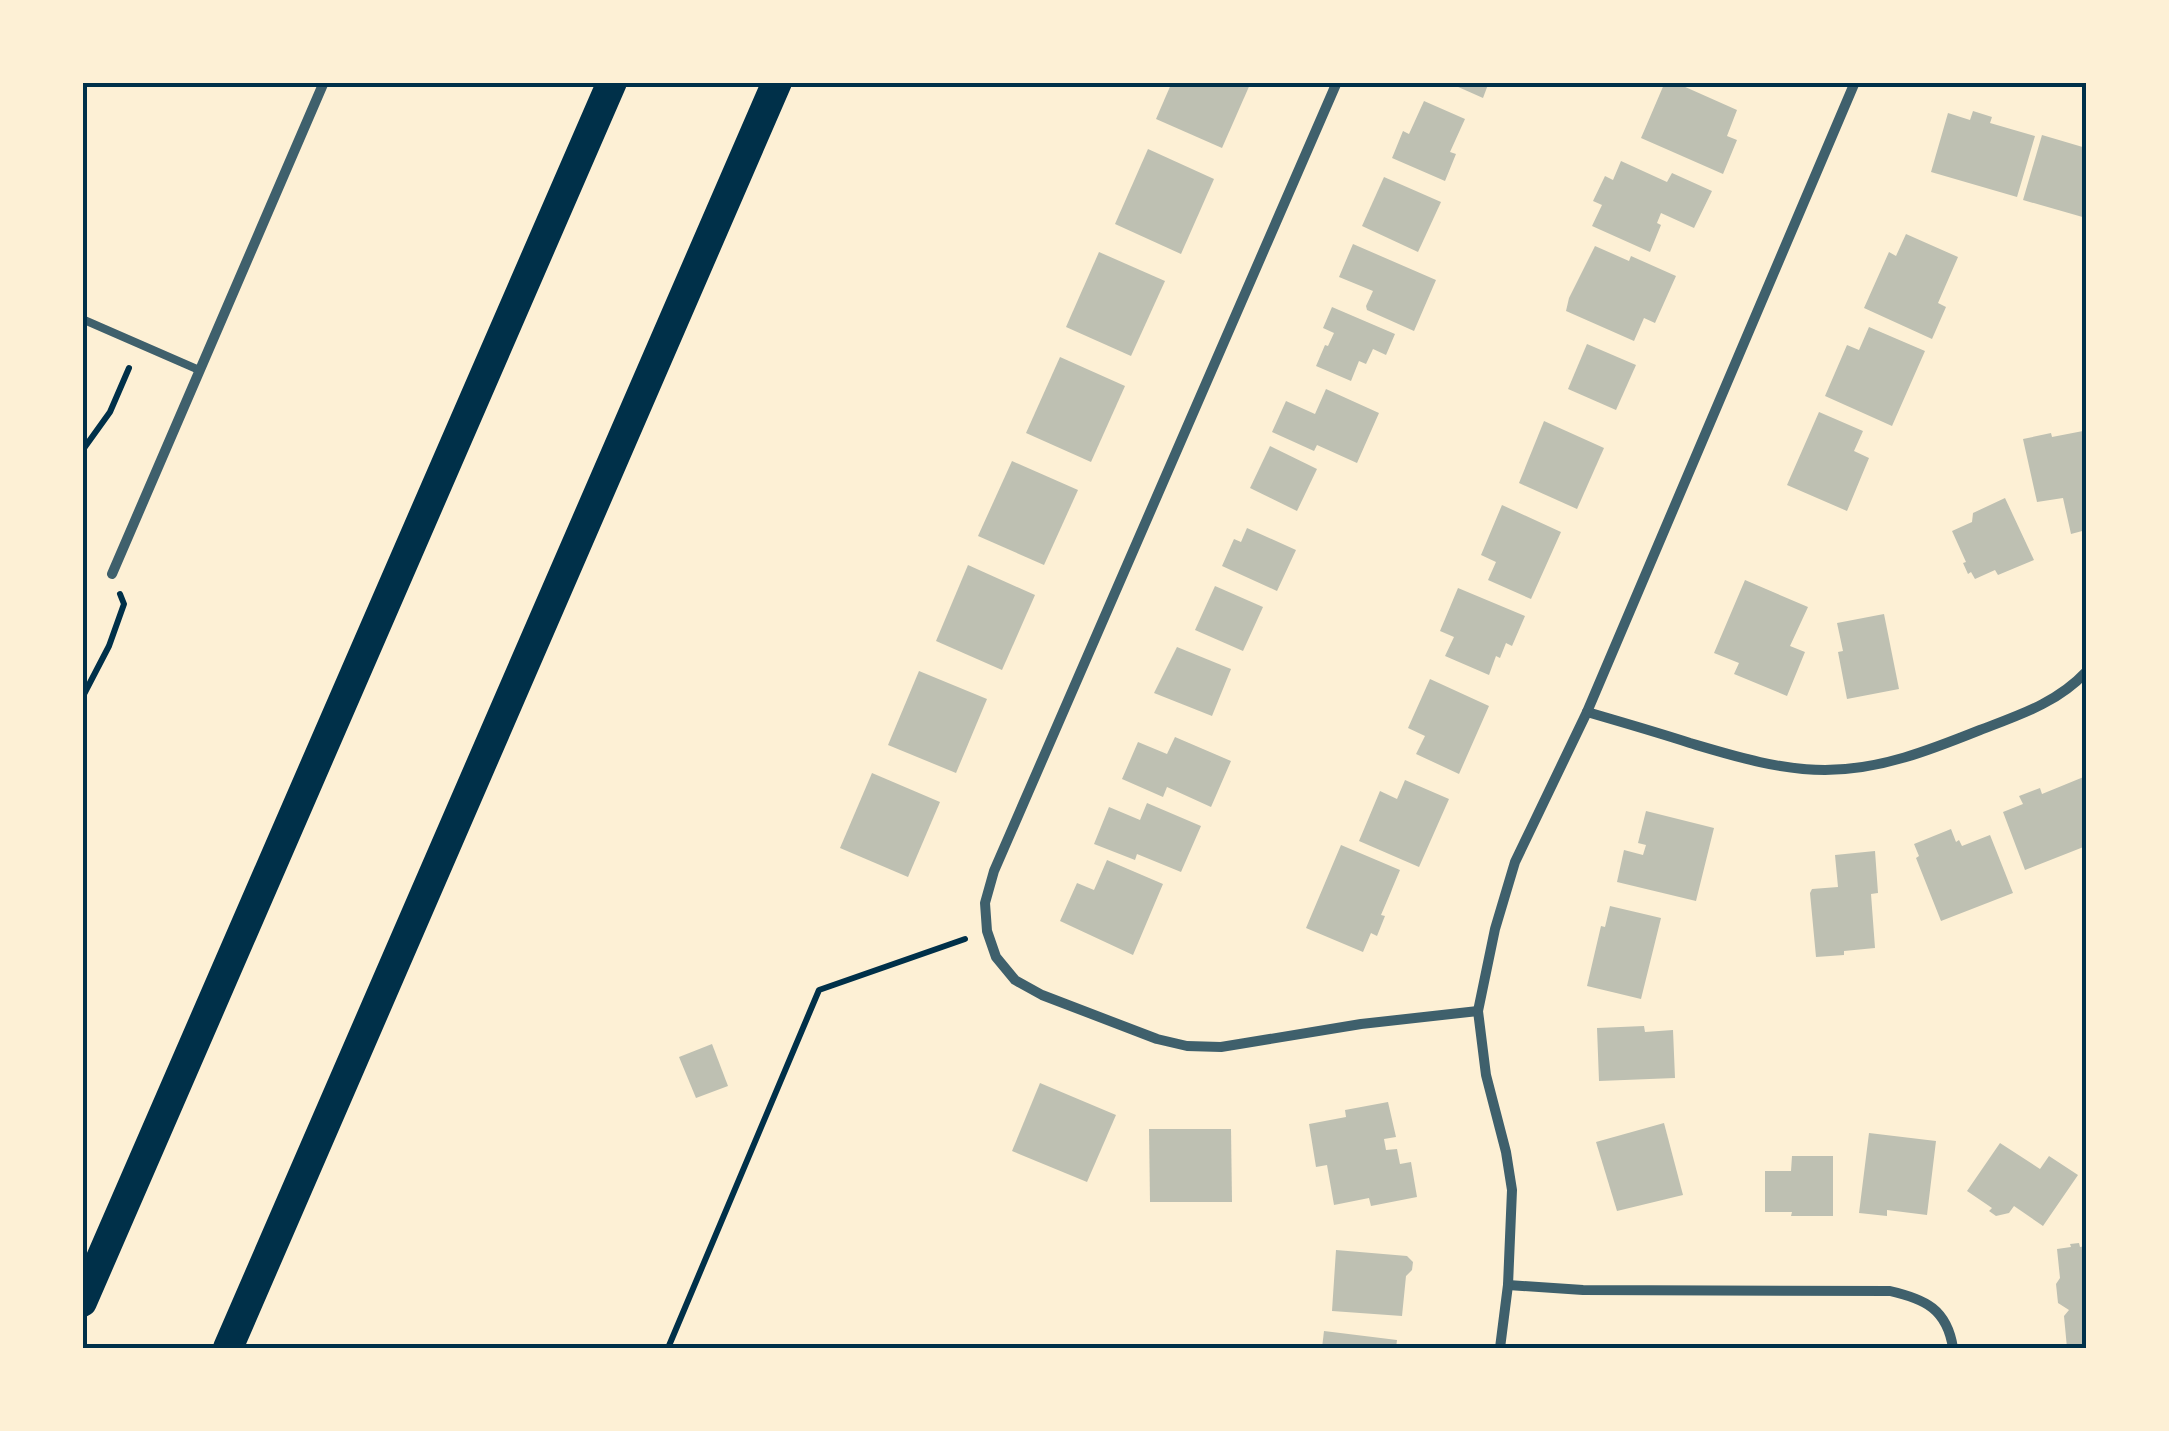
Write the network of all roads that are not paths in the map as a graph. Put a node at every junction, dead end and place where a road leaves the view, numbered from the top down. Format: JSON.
{"nodes":[{"id":1,"x":324,"y":82,"type":"edge"},
{"id":2,"x":612,"y":82,"type":"edge"},
{"id":3,"x":777,"y":82,"type":"edge"},
{"id":4,"x":1337,"y":82,"type":"edge"},
{"id":5,"x":1855,"y":82,"type":"edge"},
{"id":6,"x":82,"y":319,"type":"edge"},
{"id":7,"x":199,"y":370,"type":"junction"},
{"id":8,"x":112,"y":574,"type":"road end"},
{"id":9,"x":2086,"y":672,"type":"edge"},
{"id":10,"x":1587,"y":712,"type":"junction"},
{"id":11,"x":1478,"y":1011,"type":"junction"},
{"id":12,"x":1508,"y":1285,"type":"junction"},
{"id":13,"x":82,"y":1302,"type":"edge"},
{"id":14,"x":228,"y":1348,"type":"edge"},
{"id":15,"x":1500,"y":1348,"type":"edge"},
{"id":16,"x":1953,"y":1348,"type":"edge"}],
"edges":[{"from":1,"to":7,"type":"street"},
{"from":2,"to":13,"type":"highway"},
{"from":3,"to":14,"type":"highway"},
{"from":4,"to":11,"type":"street"},
{"from":5,"to":10,"type":"street"},
{"from":6,"to":7,"type":"lane"},
{"from":7,"to":8,"type":"street"},
{"from":9,"to":10,"type":"street"},
{"from":10,"to":11,"type":"street"},
{"from":11,"to":12,"type":"street"},
{"from":12,"to":15,"type":"street"},
{"from":12,"to":16,"type":"street"}]}
